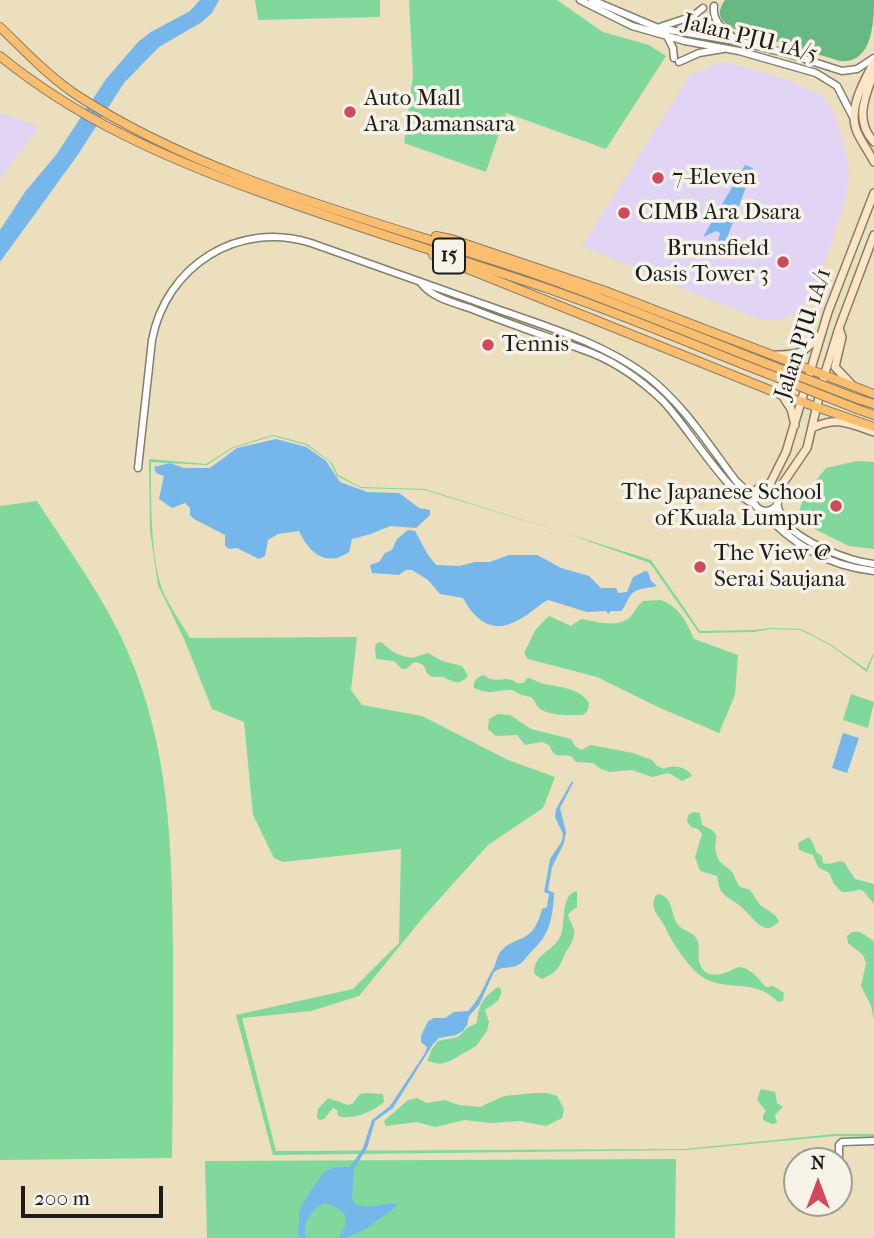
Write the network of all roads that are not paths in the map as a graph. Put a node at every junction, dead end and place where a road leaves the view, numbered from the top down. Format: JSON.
{"nodes":[{"id":1,"x":580,"y":0,"type":"edge"},
{"id":2,"x":592,"y":0,"type":"edge"},
{"id":3,"x":714,"y":6,"type":"dead end"},
{"id":4,"x":704,"y":8,"type":"dead end"},
{"id":5,"x":0,"y":27,"type":"edge"},
{"id":6,"x":658,"y":28,"type":"junction"},
{"id":7,"x":667,"y":36,"type":"junction"},
{"id":8,"x":737,"y":41,"type":"junction"},
{"id":9,"x":728,"y":48,"type":"junction"},
{"id":10,"x":2,"y":58,"type":"edge"},
{"id":11,"x":874,"y":60,"type":"edge"},
{"id":12,"x":874,"y":72,"type":"edge"},
{"id":13,"x":854,"y":119,"type":"junction"},
{"id":14,"x":874,"y":142,"type":"edge"},
{"id":15,"x":874,"y":162,"type":"edge"},
{"id":16,"x":874,"y":193,"type":"edge"},
{"id":17,"x":409,"y":232,"type":"junction"},
{"id":18,"x":874,"y":235,"type":"edge"},
{"id":19,"x":407,"y":242,"type":"junction"},
{"id":20,"x":420,"y":281,"type":"junction"},
{"id":21,"x":839,"y":328,"type":"junction"},
{"id":22,"x":822,"y":332,"type":"junction"},
{"id":23,"x":772,"y":355,"type":"junction"},
{"id":24,"x":783,"y":360,"type":"junction"},
{"id":25,"x":809,"y":370,"type":"junction"},
{"id":26,"x":782,"y":374,"type":"junction"},
{"id":27,"x":824,"y":376,"type":"junction"},
{"id":28,"x":649,"y":378,"type":"junction"},
{"id":29,"x":646,"y":385,"type":"junction"},
{"id":30,"x":854,"y":387,"type":"junction"},
{"id":31,"x":772,"y":391,"type":"junction"},
{"id":32,"x":874,"y":394,"type":"edge"},
{"id":33,"x":782,"y":395,"type":"junction"},
{"id":34,"x":802,"y":402,"type":"junction"},
{"id":35,"x":874,"y":404,"type":"edge"},
{"id":36,"x":818,"y":407,"type":"junction"},
{"id":37,"x":840,"y":415,"type":"junction"},
{"id":38,"x":874,"y":415,"type":"edge"},
{"id":39,"x":795,"y":425,"type":"junction"},
{"id":40,"x":814,"y":427,"type":"junction"},
{"id":41,"x":874,"y":429,"type":"edge"},
{"id":42,"x":138,"y":468,"type":"dead end"},
{"id":43,"x":769,"y":486,"type":"junction"},
{"id":44,"x":755,"y":491,"type":"junction"},
{"id":45,"x":776,"y":492,"type":"junction"},
{"id":46,"x":753,"y":503,"type":"junction"},
{"id":47,"x":777,"y":504,"type":"junction"},
{"id":48,"x":761,"y":510,"type":"junction"},
{"id":49,"x":874,"y":564,"type":"edge"},
{"id":50,"x":874,"y":571,"type":"edge"},
{"id":51,"x":874,"y":1141,"type":"edge"},
{"id":52,"x":839,"y":1147,"type":"edge"}],
"edges":[{"from":1,"to":7,"type":"street","name":"Jalan PJU 1A/5"},
{"from":2,"to":6,"type":"street","name":"Jalan PJU 1A/5"},
{"from":3,"to":8,"type":"street"},
{"from":4,"to":6,"type":"street"},
{"from":5,"to":17,"type":"main road","number":"15"},
{"from":6,"to":8,"type":"street","name":"Jalan PJU 1A/5"},
{"from":7,"to":9,"type":"street","name":"Jalan PJU 1A/5"},
{"from":7,"to":9,"type":"street"},
{"from":8,"to":11,"type":"street","name":"Jalan PJU 1A/5"},
{"from":9,"to":13,"type":"street","name":"Jalan PJU 1A/5"},
{"from":10,"to":19,"type":"main road","number":"15"},
{"from":11,"to":13,"type":"main road"},
{"from":12,"to":14,"type":"main road"},
{"from":13,"to":15,"type":"main road"},
{"from":16,"to":22,"type":"main road","name":"Jalan PJU 1A/1"},
{"from":17,"to":23,"type":"main road"},
{"from":17,"to":26,"type":"main road","number":"15"},
{"from":18,"to":21,"type":"main road","name":"Jalan PJU 1A/1"},
{"from":19,"to":26,"type":"main road","number":"15"},
{"from":19,"to":31,"type":"main road"},
{"from":20,"to":28,"type":"street"},
{"from":20,"to":29,"type":"street"},
{"from":20,"to":42,"type":"street"},
{"from":21,"to":27,"type":"main road","name":"Jalan PJU 1A/1"},
{"from":21,"to":30,"type":"main road"},
{"from":22,"to":23,"type":"main road"},
{"from":22,"to":25,"type":"main road","name":"Jalan PJU 1A/1"},
{"from":23,"to":24,"type":"main road"},
{"from":24,"to":25,"type":"main road"},
{"from":24,"to":31,"type":"main road"},
{"from":25,"to":27,"type":"main road"},
{"from":25,"to":34,"type":"main road","name":"Jalan PJU 1A/1"},
{"from":26,"to":35,"type":"main road","number":"15","bridge":true},
{"from":26,"to":38,"type":"main road","number":"15","bridge":true},
{"from":27,"to":30,"type":"main road"},
{"from":27,"to":36,"type":"main road","name":"Jalan PJU 1A/1"},
{"from":28,"to":29,"type":"street"},
{"from":28,"to":44,"type":"street"},
{"from":29,"to":46,"type":"street"},
{"from":30,"to":32,"type":"main road"},
{"from":30,"to":37,"type":"main road"},
{"from":31,"to":33,"type":"main road"},
{"from":33,"to":34,"type":"main road"},
{"from":33,"to":39,"type":"main road"},
{"from":34,"to":36,"type":"main road"},
{"from":34,"to":39,"type":"main road","name":"Jalan PJU 1A/1"},
{"from":36,"to":37,"type":"main road"},
{"from":36,"to":40,"type":"main road","name":"Jalan PJU 1A/1"},
{"from":37,"to":41,"type":"main road"},
{"from":39,"to":43,"type":"main road","name":"Jalan PJU 1A/1"},
{"from":40,"to":41,"type":"main road"},
{"from":40,"to":45,"type":"main road","name":"Jalan PJU 1A/1"},
{"from":43,"to":44,"type":"street"},
{"from":43,"to":45,"type":"street"},
{"from":44,"to":46,"type":"street"},
{"from":45,"to":47,"type":"street"},
{"from":46,"to":48,"type":"street"},
{"from":47,"to":48,"type":"street"},
{"from":47,"to":49,"type":"street"},
{"from":48,"to":50,"type":"street"},
{"from":51,"to":52,"type":"street"}]}
